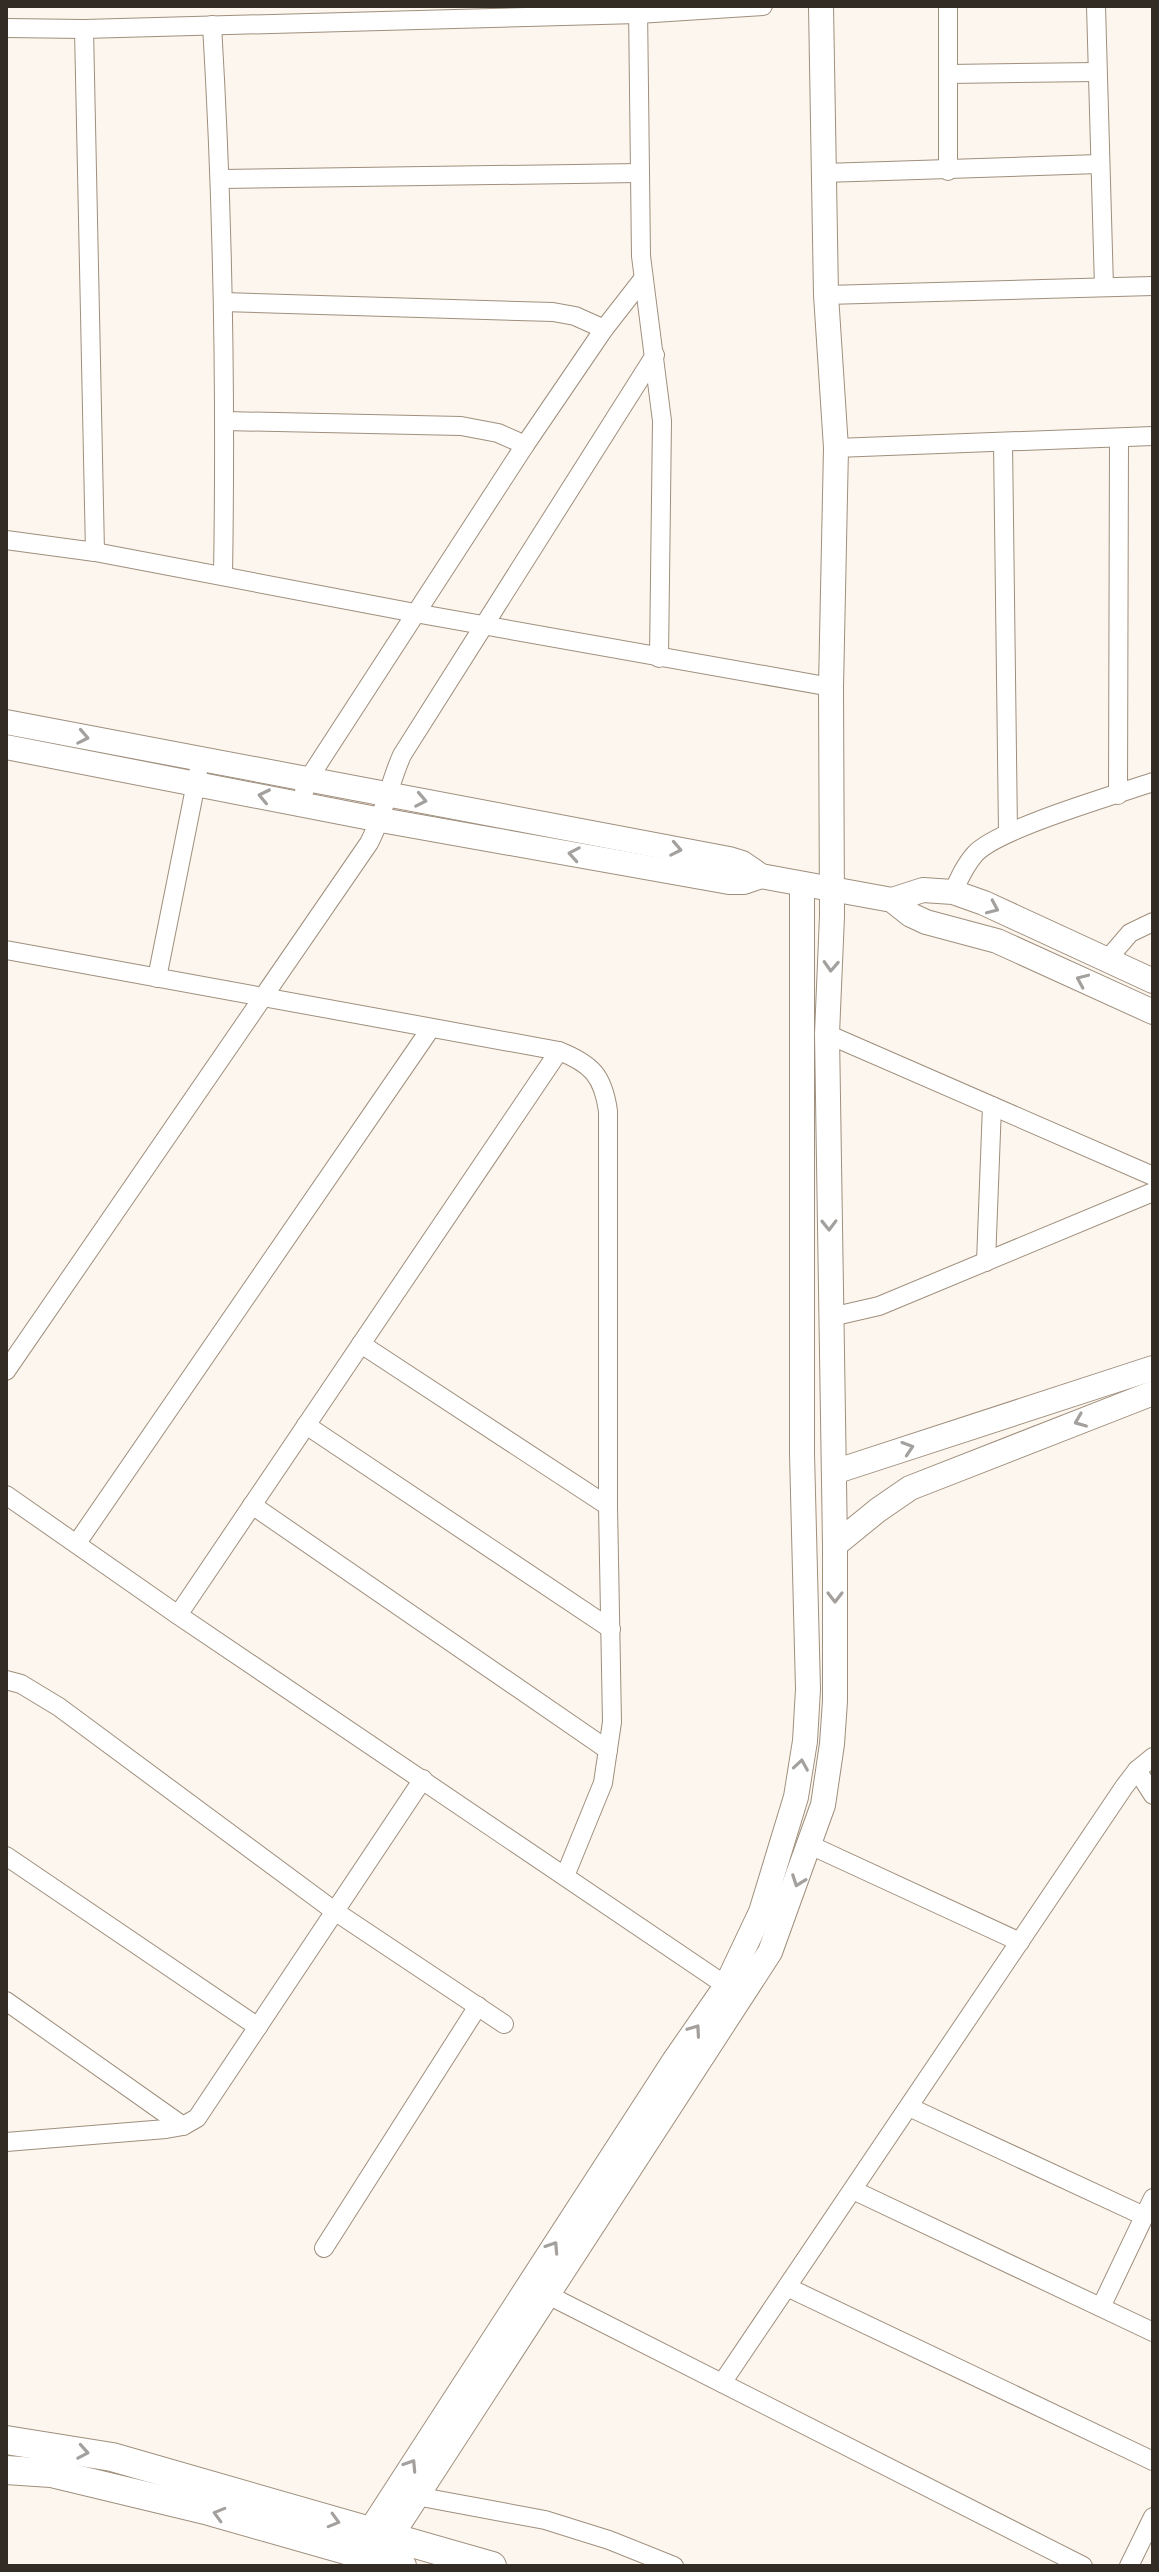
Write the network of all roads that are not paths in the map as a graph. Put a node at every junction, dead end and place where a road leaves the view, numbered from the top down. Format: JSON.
{"nodes":[{"id":1,"x":763,"y":6,"type":"edge"},
{"id":2,"x":821,"y":6,"type":"edge"},
{"id":3,"x":948,"y":6,"type":"edge"},
{"id":4,"x":1096,"y":6,"type":"edge"},
{"id":5,"x":638,"y":10,"type":"edge"},
{"id":6,"x":212,"y":25,"type":"junction"},
{"id":7,"x":6,"y":28,"type":"edge"},
{"id":8,"x":84,"y":29,"type":"junction"},
{"id":9,"x":1096,"y":72,"type":"junction"},
{"id":10,"x":948,"y":74,"type":"junction"},
{"id":11,"x":1099,"y":164,"type":"junction"},
{"id":12,"x":948,"y":171,"type":"junction"},
{"id":13,"x":639,"y":173,"type":"junction"},
{"id":14,"x":824,"y":173,"type":"junction"},
{"id":15,"x":221,"y":179,"type":"junction"},
{"id":16,"x":643,"y":279,"type":"junction"},
{"id":17,"x":1153,"y":286,"type":"edge"},
{"id":18,"x":1104,"y":287,"type":"junction"},
{"id":19,"x":826,"y":295,"type":"junction"},
{"id":20,"x":223,"y":302,"type":"junction"},
{"id":21,"x":604,"y":329,"type":"junction"},
{"id":22,"x":655,"y":355,"type":"junction"},
{"id":23,"x":225,"y":421,"type":"junction"},
{"id":24,"x":1153,"y":436,"type":"edge"},
{"id":25,"x":1119,"y":438,"type":"junction"},
{"id":26,"x":1003,"y":442,"type":"junction"},
{"id":27,"x":525,"y":445,"type":"junction"},
{"id":28,"x":836,"y":448,"type":"junction"},
{"id":29,"x":6,"y":540,"type":"edge"},
{"id":30,"x":95,"y":552,"type":"junction"},
{"id":31,"x":223,"y":576,"type":"junction"},
{"id":32,"x":415,"y":613,"type":"junction"},
{"id":33,"x":484,"y":626,"type":"junction"},
{"id":34,"x":659,"y":658,"type":"junction"},
{"id":35,"x":831,"y":687,"type":"junction"},
{"id":36,"x":6,"y":722,"type":"edge"},
{"id":37,"x":6,"y":747,"type":"edge"},
{"id":38,"x":198,"y":770,"type":"junction"},
{"id":39,"x":309,"y":778,"type":"junction"},
{"id":40,"x":1153,"y":782,"type":"edge"},
{"id":41,"x":388,"y":794,"type":"junction"},
{"id":42,"x":1118,"y":795,"type":"junction"},
{"id":43,"x":300,"y":803,"type":"junction"},
{"id":44,"x":381,"y":820,"type":"junction"},
{"id":45,"x":1008,"y":833,"type":"junction"},
{"id":46,"x":761,"y":876,"type":"junction"},
{"id":47,"x":802,"y":884,"type":"junction"},
{"id":48,"x":833,"y":888,"type":"junction"},
{"id":49,"x":953,"y":892,"type":"junction"},
{"id":50,"x":892,"y":900,"type":"junction"},
{"id":51,"x":1153,"y":922,"type":"edge"},
{"id":52,"x":6,"y":950,"type":"edge"},
{"id":53,"x":1106,"y":961,"type":"junction"},
{"id":54,"x":157,"y":978,"type":"junction"},
{"id":55,"x":1153,"y":981,"type":"edge"},
{"id":56,"x":261,"y":998,"type":"junction"},
{"id":57,"x":1153,"y":1012,"type":"edge"},
{"id":58,"x":431,"y":1028,"type":"junction"},
{"id":59,"x":827,"y":1034,"type":"junction"},
{"id":60,"x":559,"y":1051,"type":"junction"},
{"id":61,"x":992,"y":1106,"type":"junction"},
{"id":62,"x":1153,"y":1176,"type":"edge"},
{"id":63,"x":1153,"y":1192,"type":"edge"},
{"id":64,"x":986,"y":1262,"type":"junction"},
{"id":65,"x":831,"y":1317,"type":"junction"},
{"id":66,"x":361,"y":1344,"type":"junction"},
{"id":67,"x":1153,"y":1368,"type":"edge"},
{"id":68,"x":6,"y":1371,"type":"edge"},
{"id":69,"x":1153,"y":1393,"type":"edge"},
{"id":70,"x":306,"y":1425,"type":"junction"},
{"id":71,"x":834,"y":1472,"type":"junction"},
{"id":72,"x":6,"y":1495,"type":"edge"},
{"id":73,"x":835,"y":1503,"type":"junction"},
{"id":74,"x":252,"y":1505,"type":"junction"},
{"id":75,"x":803,"y":1505,"type":"junction"},
{"id":76,"x":608,"y":1506,"type":"junction"},
{"id":77,"x":77,"y":1543,"type":"junction"},
{"id":78,"x":835,"y":1545,"type":"junction"},
{"id":79,"x":178,"y":1615,"type":"junction"},
{"id":80,"x":611,"y":1629,"type":"junction"},
{"id":81,"x":6,"y":1680,"type":"edge"},
{"id":82,"x":608,"y":1750,"type":"junction"},
{"id":83,"x":1153,"y":1757,"type":"edge"},
{"id":84,"x":1137,"y":1770,"type":"junction"},
{"id":85,"x":423,"y":1779,"type":"junction"},
{"id":86,"x":1153,"y":1795,"type":"edge"},
{"id":87,"x":810,"y":1845,"type":"junction"},
{"id":88,"x":6,"y":1856,"type":"edge"},
{"id":89,"x":565,"y":1876,"type":"junction"},
{"id":90,"x":333,"y":1910,"type":"junction"},
{"id":91,"x":1020,"y":1942,"type":"junction"},
{"id":92,"x":734,"y":1991,"type":"junction"},
{"id":93,"x":6,"y":2001,"type":"edge"},
{"id":94,"x":478,"y":2006,"type":"junction"},
{"id":95,"x":504,"y":2024,"type":"dead end"},
{"id":96,"x":258,"y":2027,"type":"junction"},
{"id":97,"x":909,"y":2107,"type":"junction"},
{"id":98,"x":183,"y":2126,"type":"junction"},
{"id":99,"x":6,"y":2142,"type":"edge"},
{"id":100,"x":853,"y":2190,"type":"junction"},
{"id":101,"x":1153,"y":2198,"type":"edge"},
{"id":102,"x":1144,"y":2216,"type":"junction"},
{"id":103,"x":324,"y":2248,"type":"dead end"},
{"id":104,"x":787,"y":2287,"type":"junction"},
{"id":105,"x":548,"y":2295,"type":"junction"},
{"id":106,"x":1101,"y":2307,"type":"junction"},
{"id":107,"x":1153,"y":2332,"type":"edge"},
{"id":108,"x":722,"y":2383,"type":"junction"},
{"id":109,"x":6,"y":2440,"type":"edge"},
{"id":110,"x":1153,"y":2461,"type":"edge"},
{"id":111,"x":6,"y":2470,"type":"edge"},
{"id":112,"x":416,"y":2496,"type":"junction"},
{"id":113,"x":1153,"y":2517,"type":"edge"},
{"id":114,"x":378,"y":2549,"type":"edge"},
{"id":115,"x":492,"y":2566,"type":"edge"},
{"id":116,"x":674,"y":2566,"type":"edge"},
{"id":117,"x":1083,"y":2566,"type":"edge"},
{"id":118,"x":1129,"y":2566,"type":"edge"}],
"edges":[{"from":1,"to":5,"type":"street"},
{"from":2,"to":14,"type":"street"},
{"from":3,"to":10,"type":"street"},
{"from":4,"to":9,"type":"street"},
{"from":5,"to":6,"type":"street"},
{"from":5,"to":13,"type":"street"},
{"from":6,"to":8,"type":"street"},
{"from":6,"to":15,"type":"street"},
{"from":7,"to":8,"type":"street"},
{"from":8,"to":30,"type":"street"},
{"from":9,"to":10,"type":"street"},
{"from":9,"to":11,"type":"street"},
{"from":10,"to":12,"type":"street"},
{"from":11,"to":12,"type":"street"},
{"from":11,"to":18,"type":"street"},
{"from":12,"to":14,"type":"street"},
{"from":13,"to":15,"type":"street"},
{"from":13,"to":16,"type":"street"},
{"from":14,"to":19,"type":"street"},
{"from":15,"to":20,"type":"street"},
{"from":16,"to":21,"type":"street"},
{"from":16,"to":22,"type":"street"},
{"from":17,"to":18,"type":"street"},
{"from":18,"to":19,"type":"street"},
{"from":19,"to":28,"type":"street"},
{"from":20,"to":21,"type":"street"},
{"from":20,"to":23,"type":"street"},
{"from":21,"to":27,"type":"street"},
{"from":22,"to":33,"type":"street"},
{"from":22,"to":34,"type":"street"},
{"from":23,"to":27,"type":"street"},
{"from":23,"to":31,"type":"street"},
{"from":24,"to":25,"type":"street"},
{"from":25,"to":26,"type":"street"},
{"from":25,"to":42,"type":"street"},
{"from":26,"to":28,"type":"street"},
{"from":26,"to":45,"type":"street"},
{"from":27,"to":32,"type":"street"},
{"from":28,"to":35,"type":"street"},
{"from":29,"to":30,"type":"street"},
{"from":30,"to":31,"type":"street"},
{"from":31,"to":32,"type":"street"},
{"from":32,"to":33,"type":"street"},
{"from":32,"to":39,"type":"street"},
{"from":33,"to":34,"type":"street"},
{"from":33,"to":41,"type":"street"},
{"from":34,"to":35,"type":"street"},
{"from":35,"to":48,"type":"street"},
{"from":36,"to":38,"type":"street","one_way":true},
{"from":37,"to":38,"type":"street"},
{"from":38,"to":39,"type":"street"},
{"from":43,"to":38,"type":"street","one_way":true},
{"from":38,"to":54,"type":"street"},
{"from":39,"to":41,"type":"street"},
{"from":39,"to":43,"type":"street"},
{"from":40,"to":42,"type":"street"},
{"from":41,"to":44,"type":"street"},
{"from":41,"to":46,"type":"street","one_way":true},
{"from":42,"to":45,"type":"street"},
{"from":43,"to":44,"type":"street"},
{"from":46,"to":44,"type":"street","one_way":true},
{"from":44,"to":56,"type":"street"},
{"from":45,"to":49,"type":"street"},
{"from":46,"to":47,"type":"street"},
{"from":47,"to":48,"type":"street"},
{"from":47,"to":75,"type":"street"},
{"from":48,"to":50,"type":"street"},
{"from":48,"to":59,"type":"street","one_way":true},
{"from":49,"to":50,"type":"street"},
{"from":49,"to":53,"type":"street","one_way":true},
{"from":57,"to":50,"type":"street","one_way":true},
{"from":51,"to":53,"type":"street"},
{"from":52,"to":54,"type":"street"},
{"from":53,"to":55,"type":"street"},
{"from":54,"to":56,"type":"street"},
{"from":56,"to":58,"type":"street"},
{"from":56,"to":68,"type":"street"},
{"from":58,"to":60,"type":"street"},
{"from":58,"to":77,"type":"street"},
{"from":59,"to":61,"type":"street"},
{"from":59,"to":65,"type":"street","one_way":true},
{"from":60,"to":66,"type":"street"},
{"from":60,"to":76,"type":"street"},
{"from":61,"to":62,"type":"street"},
{"from":61,"to":64,"type":"street"},
{"from":63,"to":64,"type":"street"},
{"from":64,"to":65,"type":"street"},
{"from":65,"to":71,"type":"street"},
{"from":66,"to":70,"type":"street"},
{"from":66,"to":76,"type":"street"},
{"from":71,"to":67,"type":"street","one_way":true},
{"from":69,"to":78,"type":"street","one_way":true},
{"from":70,"to":74,"type":"street"},
{"from":70,"to":80,"type":"street"},
{"from":71,"to":73,"type":"street"},
{"from":72,"to":77,"type":"street"},
{"from":73,"to":75,"type":"street"},
{"from":73,"to":78,"type":"street"},
{"from":74,"to":79,"type":"street"},
{"from":74,"to":82,"type":"street"},
{"from":92,"to":75,"type":"street","one_way":true},
{"from":76,"to":80,"type":"street"},
{"from":77,"to":79,"type":"street"},
{"from":78,"to":87,"type":"street","one_way":true},
{"from":79,"to":85,"type":"street"},
{"from":80,"to":82,"type":"street"},
{"from":81,"to":90,"type":"street"},
{"from":82,"to":89,"type":"street"},
{"from":83,"to":84,"type":"street"},
{"from":84,"to":86,"type":"street"},
{"from":84,"to":91,"type":"street"},
{"from":85,"to":89,"type":"street"},
{"from":85,"to":90,"type":"street"},
{"from":87,"to":91,"type":"street"},
{"from":87,"to":92,"type":"street","one_way":true},
{"from":88,"to":96,"type":"street"},
{"from":89,"to":92,"type":"street"},
{"from":90,"to":94,"type":"street"},
{"from":90,"to":96,"type":"street"},
{"from":91,"to":97,"type":"street"},
{"from":92,"to":105,"type":"street"},
{"from":114,"to":92,"type":"street","one_way":true},
{"from":93,"to":98,"type":"street"},
{"from":94,"to":95,"type":"street"},
{"from":94,"to":103,"type":"street"},
{"from":96,"to":98,"type":"street"},
{"from":97,"to":100,"type":"street"},
{"from":97,"to":102,"type":"street"},
{"from":98,"to":99,"type":"street"},
{"from":100,"to":104,"type":"street"},
{"from":100,"to":106,"type":"street"},
{"from":101,"to":102,"type":"street"},
{"from":102,"to":106,"type":"street"},
{"from":104,"to":108,"type":"street"},
{"from":104,"to":110,"type":"street"},
{"from":105,"to":108,"type":"street"},
{"from":105,"to":112,"type":"street"},
{"from":106,"to":107,"type":"street"},
{"from":108,"to":117,"type":"street"},
{"from":109,"to":114,"type":"main road","one_way":true},
{"from":114,"to":111,"type":"main road","one_way":true},
{"from":112,"to":114,"type":"street"},
{"from":112,"to":116,"type":"street"},
{"from":113,"to":118,"type":"street"},
{"from":114,"to":115,"type":"main road"}]}
